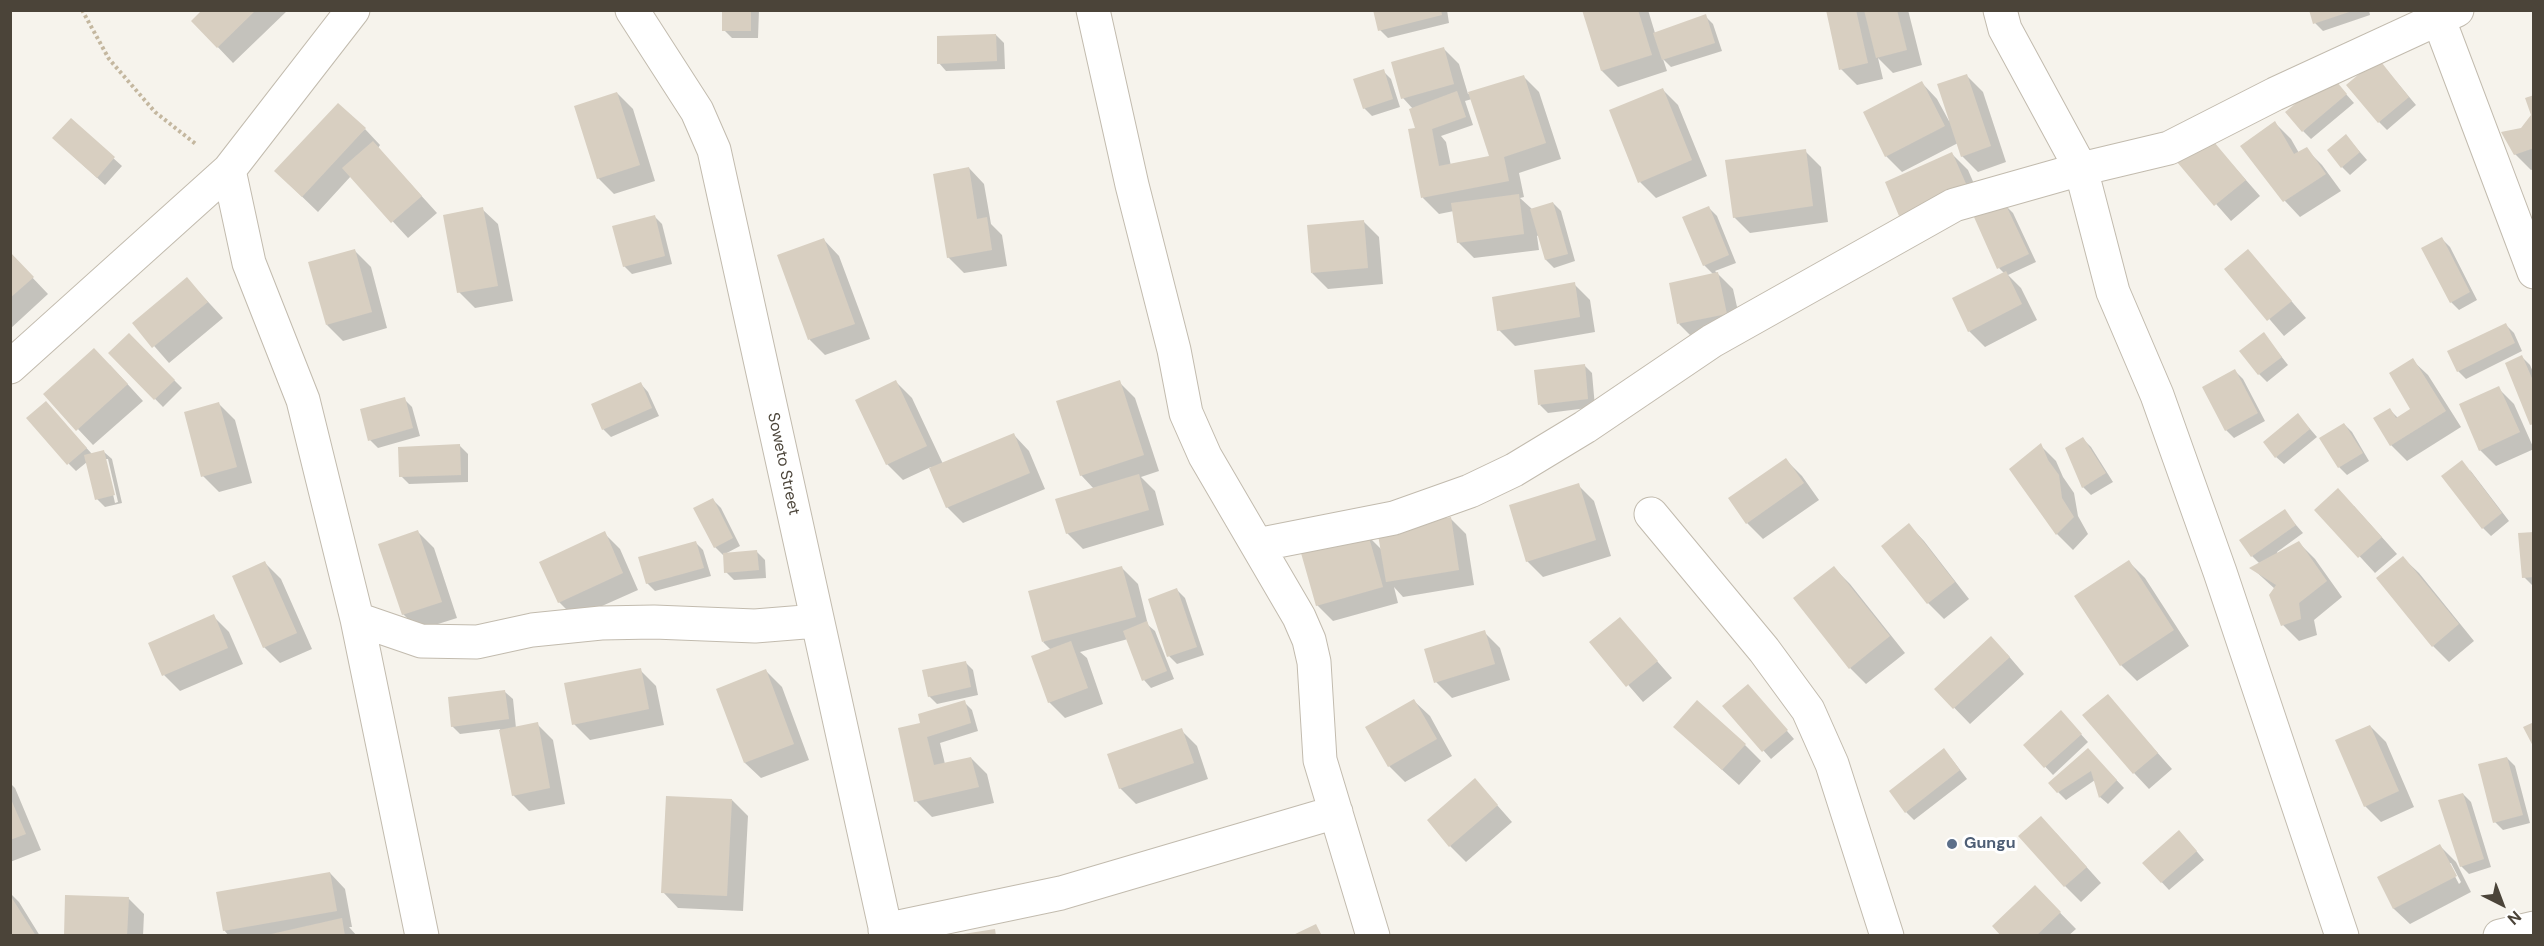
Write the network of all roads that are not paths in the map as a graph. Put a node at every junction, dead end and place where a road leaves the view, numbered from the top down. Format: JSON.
{"nodes":[{"id":1,"x":353,"y":10,"type":"edge"},
{"id":2,"x":632,"y":10,"type":"edge"},
{"id":3,"x":1093,"y":10,"type":"edge"},
{"id":4,"x":2000,"y":10,"type":"edge"},
{"id":5,"x":2448,"y":15,"type":"edge"},
{"id":6,"x":2081,"y":169,"type":"junction"},
{"id":7,"x":229,"y":170,"type":"junction"},
{"id":8,"x":2534,"y":272,"type":"edge"},
{"id":9,"x":10,"y":367,"type":"edge"},
{"id":10,"x":1652,"y":514,"type":"dead end"},
{"id":11,"x":1257,"y":545,"type":"junction"},
{"id":12,"x":357,"y":619,"type":"junction"},
{"id":13,"x":817,"y":621,"type":"junction"},
{"id":14,"x":1336,"y":812,"type":"junction"},
{"id":15,"x":2534,"y":928,"type":"edge"},
{"id":16,"x":886,"y":933,"type":"edge"},
{"id":17,"x":422,"y":936,"type":"edge"},
{"id":18,"x":1373,"y":936,"type":"edge"},
{"id":19,"x":1887,"y":936,"type":"edge"},
{"id":20,"x":2342,"y":936,"type":"edge"},
{"id":21,"x":2500,"y":936,"type":"edge"}],
"edges":[{"from":1,"to":7,"type":"street"},
{"from":2,"to":13,"type":"street","name":"Soweto Street"},
{"from":3,"to":11,"type":"street"},
{"from":4,"to":6,"type":"street"},
{"from":5,"to":6,"type":"street"},
{"from":5,"to":8,"type":"street"},
{"from":6,"to":11,"type":"street"},
{"from":6,"to":20,"type":"street"},
{"from":7,"to":9,"type":"street"},
{"from":7,"to":12,"type":"street"},
{"from":10,"to":19,"type":"street"},
{"from":11,"to":14,"type":"street"},
{"from":12,"to":13,"type":"street"},
{"from":12,"to":17,"type":"street"},
{"from":13,"to":16,"type":"street","name":"Soweto Street"},
{"from":14,"to":16,"type":"street"},
{"from":14,"to":18,"type":"street"},
{"from":15,"to":21,"type":"street"}]}
